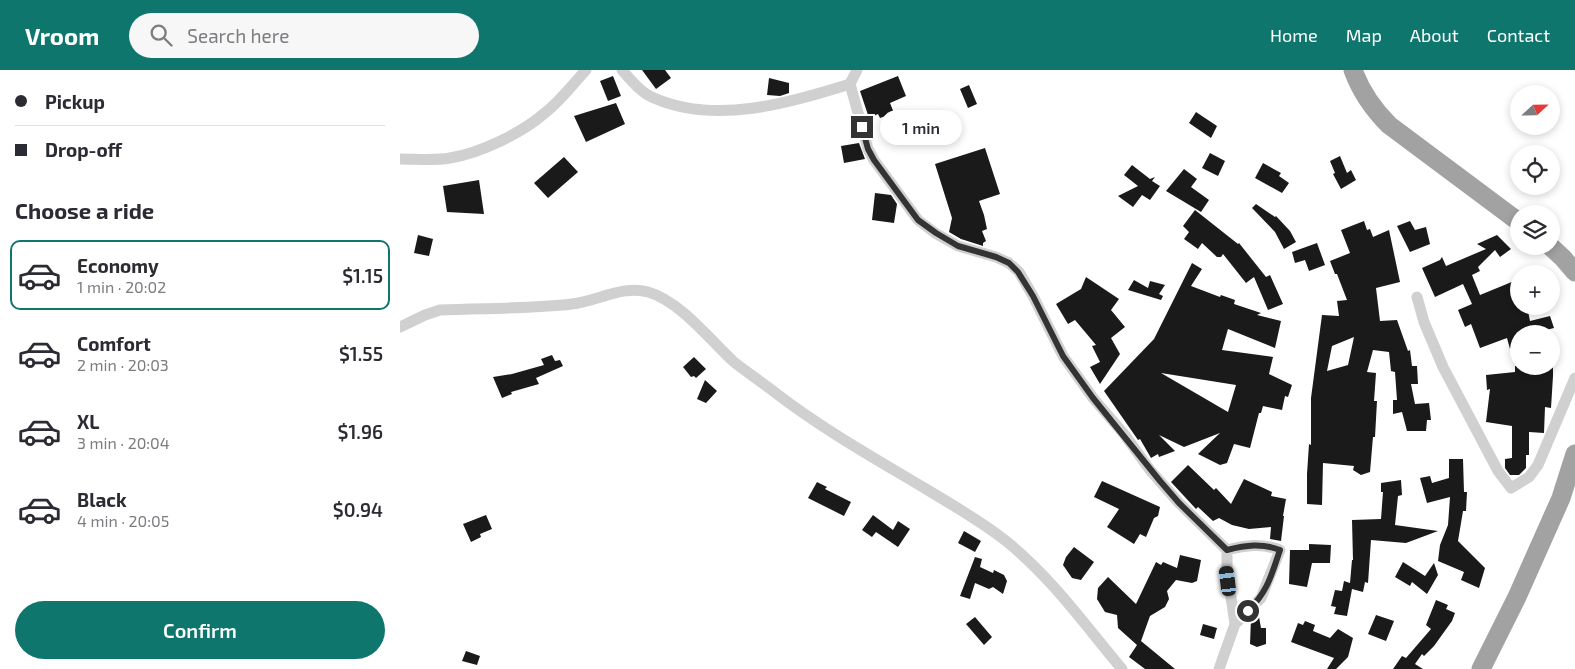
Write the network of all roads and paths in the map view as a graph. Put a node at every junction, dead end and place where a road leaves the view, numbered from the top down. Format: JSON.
{"nodes":[{"id":1,"x":586,"y":70,"type":"edge"},
{"id":2,"x":622,"y":70,"type":"edge"},
{"id":3,"x":857,"y":70,"type":"edge"},
{"id":4,"x":1353,"y":70,"type":"edge"},
{"id":5,"x":850,"y":84,"type":"junction"},
{"id":6,"x":400,"y":159,"type":"edge"},
{"id":7,"x":1510,"y":215,"type":"edge"},
{"id":8,"x":1560,"y":255,"type":"edge"},
{"id":9,"x":1575,"y":272,"type":"edge"},
{"id":10,"x":1417,"y":297,"type":"dead end"},
{"id":11,"x":400,"y":327,"type":"edge"},
{"id":12,"x":1575,"y":378,"type":"edge"},
{"id":13,"x":1575,"y":454,"type":"edge"},
{"id":14,"x":1227,"y":550,"type":"junction"},
{"id":15,"x":1235,"y":624,"type":"junction"},
{"id":16,"x":1122,"y":669,"type":"edge"},
{"id":17,"x":1219,"y":669,"type":"edge"},
{"id":18,"x":1481,"y":669,"type":"edge"}],
"edges":[{"from":1,"to":6,"type":"street"},
{"from":2,"to":5,"type":"street"},
{"from":3,"to":5,"type":"street"},
{"from":4,"to":7,"type":"highway"},
{"from":5,"to":14,"type":"street"},
{"from":8,"to":9,"type":"highway"},
{"from":10,"to":12,"type":"street"},
{"from":11,"to":16,"type":"street"},
{"from":13,"to":18,"type":"highway"},
{"from":14,"to":15,"type":"street"},
{"from":14,"to":15,"type":"street"},
{"from":15,"to":17,"type":"street"}]}
